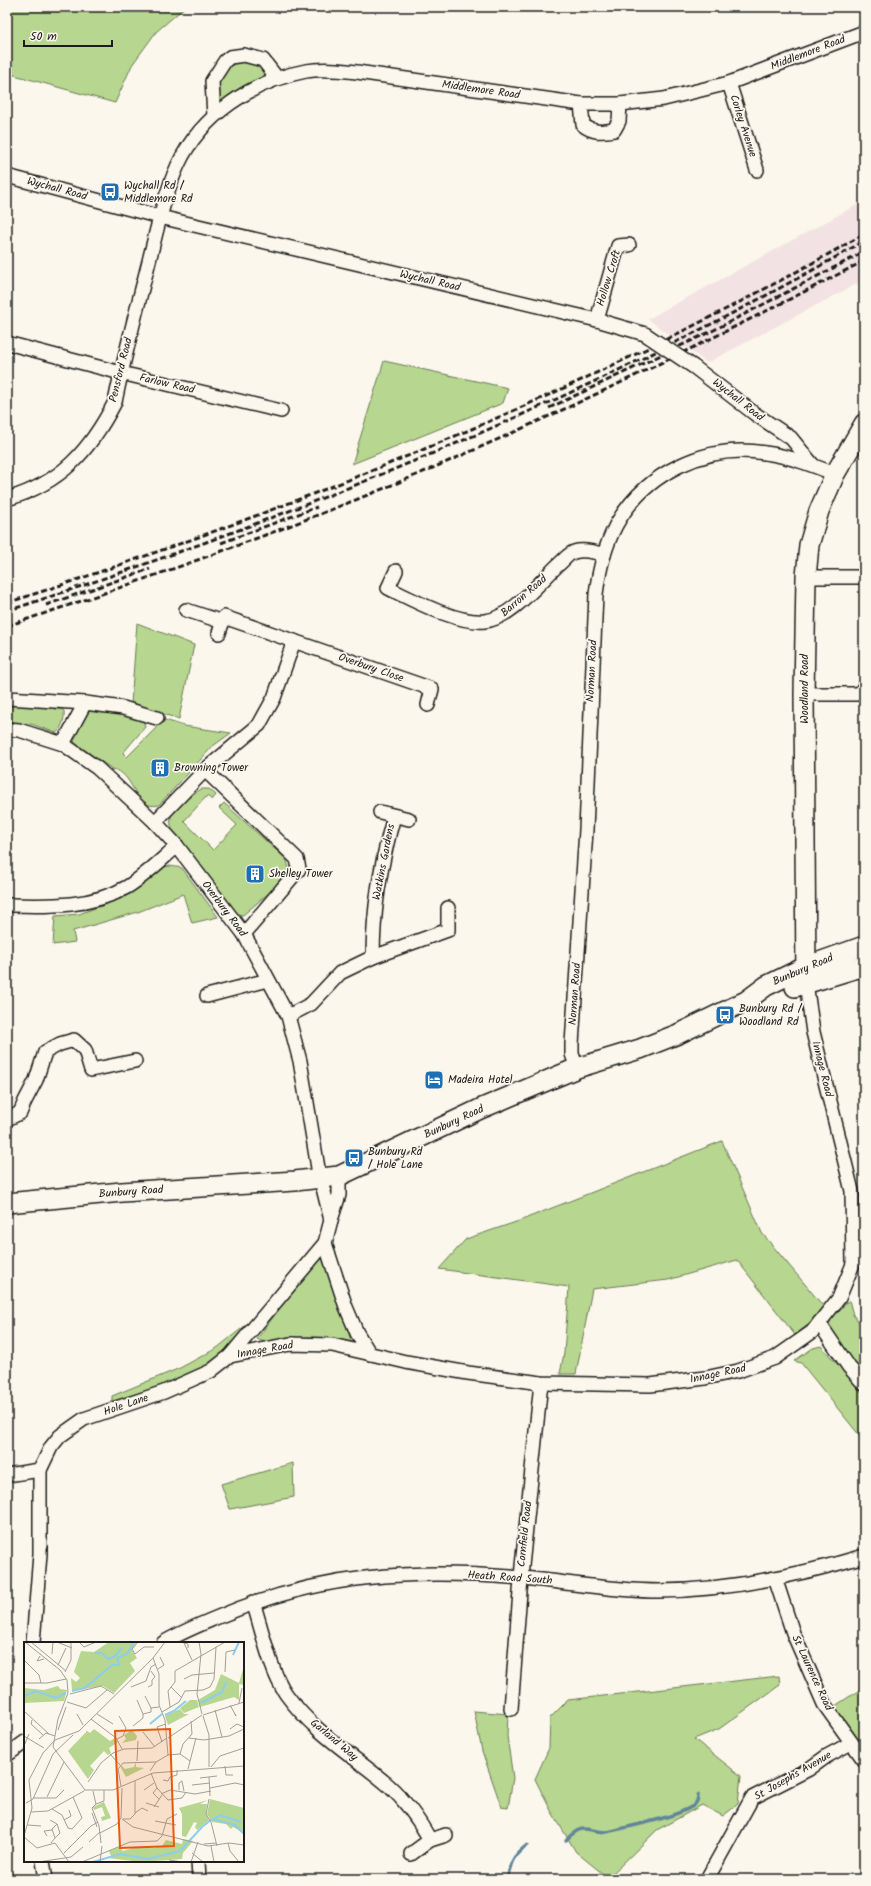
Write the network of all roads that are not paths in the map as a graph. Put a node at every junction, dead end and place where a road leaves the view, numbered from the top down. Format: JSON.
{"nodes":[{"id":1,"x":864,"y":32,"type":"edge"},
{"id":2,"x":277,"y":78,"type":"junction"},
{"id":3,"x":729,"y":83,"type":"junction"},
{"id":4,"x":581,"y":104,"type":"junction"},
{"id":5,"x":620,"y":104,"type":"junction"},
{"id":6,"x":214,"y":116,"type":"junction"},
{"id":7,"x":757,"y":170,"type":"dead end"},
{"id":8,"x":7,"y":176,"type":"edge"},
{"id":9,"x":160,"y":217,"type":"junction"},
{"id":10,"x":629,"y":245,"type":"dead end"},
{"id":11,"x":597,"y":320,"type":"junction"},
{"id":12,"x":7,"y":344,"type":"edge"},
{"id":13,"x":121,"y":373,"type":"junction"},
{"id":14,"x":281,"y":411,"type":"dead end"},
{"id":15,"x":864,"y":424,"type":"edge"},
{"id":16,"x":812,"y":465,"type":"junction"},
{"id":17,"x":835,"y":474,"type":"junction"},
{"id":18,"x":7,"y":499,"type":"edge"},
{"id":19,"x":604,"y":555,"type":"junction"},
{"id":20,"x":396,"y":571,"type":"dead end"},
{"id":21,"x":806,"y":577,"type":"junction"},
{"id":22,"x":864,"y":577,"type":"edge"},
{"id":23,"x":186,"y":610,"type":"dead end"},
{"id":24,"x":294,"y":641,"type":"junction"},
{"id":25,"x":804,"y":694,"type":"junction"},
{"id":26,"x":862,"y":694,"type":"edge"},
{"id":27,"x":8,"y":698,"type":"edge"},
{"id":28,"x":85,"y":703,"type":"junction"},
{"id":29,"x":428,"y":705,"type":"dead end"},
{"id":30,"x":157,"y":718,"type":"dead end"},
{"id":31,"x":7,"y":729,"type":"edge"},
{"id":32,"x":63,"y":744,"type":"junction"},
{"id":33,"x":205,"y":770,"type":"junction"},
{"id":34,"x":380,"y":812,"type":"dead end"},
{"id":35,"x":394,"y":816,"type":"junction"},
{"id":36,"x":409,"y":819,"type":"dead end"},
{"id":37,"x":155,"y":822,"type":"junction"},
{"id":38,"x":177,"y":846,"type":"junction"},
{"id":39,"x":7,"y":905,"type":"edge"},
{"id":40,"x":448,"y":908,"type":"dead end"},
{"id":41,"x":244,"y":934,"type":"junction"},
{"id":42,"x":864,"y":946,"type":"edge"},
{"id":43,"x":373,"y":957,"type":"junction"},
{"id":44,"x":864,"y":966,"type":"edge"},
{"id":45,"x":805,"y":975,"type":"junction"},
{"id":46,"x":268,"y":980,"type":"junction"},
{"id":47,"x":207,"y":996,"type":"dead end"},
{"id":48,"x":288,"y":1016,"type":"junction"},
{"id":49,"x":135,"y":1061,"type":"dead end"},
{"id":50,"x":577,"y":1068,"type":"junction"},
{"id":51,"x":7,"y":1119,"type":"edge"},
{"id":52,"x":339,"y":1176,"type":"junction"},
{"id":53,"x":321,"y":1178,"type":"junction"},
{"id":54,"x":7,"y":1203,"type":"edge"},
{"id":55,"x":331,"y":1220,"type":"junction"},
{"id":56,"x":325,"y":1243,"type":"junction"},
{"id":57,"x":819,"y":1322,"type":"junction"},
{"id":58,"x":370,"y":1354,"type":"junction"},
{"id":59,"x":230,"y":1356,"type":"junction"},
{"id":60,"x":541,"y":1383,"type":"junction"},
{"id":61,"x":864,"y":1384,"type":"edge"},
{"id":62,"x":40,"y":1470,"type":"junction"},
{"id":63,"x":7,"y":1475,"type":"edge"},
{"id":64,"x":864,"y":1556,"type":"edge"},
{"id":65,"x":521,"y":1578,"type":"junction"},
{"id":66,"x":775,"y":1578,"type":"junction"},
{"id":67,"x":253,"y":1602,"type":"junction"},
{"id":68,"x":33,"y":1642,"type":"edge"},
{"id":69,"x":165,"y":1642,"type":"edge"},
{"id":70,"x":511,"y":1709,"type":"dead end"},
{"id":71,"x":24,"y":1743,"type":"edge"},
{"id":72,"x":851,"y":1743,"type":"junction"},
{"id":73,"x":7,"y":1754,"type":"edge"},
{"id":74,"x":864,"y":1760,"type":"edge"},
{"id":75,"x":446,"y":1835,"type":"dead end"},
{"id":76,"x":430,"y":1840,"type":"junction"},
{"id":77,"x":410,"y":1854,"type":"dead end"},
{"id":78,"x":43,"y":1862,"type":"edge"},
{"id":79,"x":198,"y":1862,"type":"edge"},
{"id":80,"x":46,"y":1879,"type":"edge"},
{"id":81,"x":199,"y":1879,"type":"edge"},
{"id":82,"x":707,"y":1879,"type":"edge"}],
"edges":[{"from":1,"to":3,"type":"street","name":"Middlemore Road"},
{"from":2,"to":4,"type":"street","name":"Middlemore Road"},
{"from":2,"to":6,"type":"street","name":"Middlemore Road"},
{"from":2,"to":6,"type":"street"},
{"from":3,"to":5,"type":"street","name":"Middlemore Road"},
{"from":3,"to":7,"type":"street","name":"Corley Avenue"},
{"from":4,"to":5,"type":"street","name":"Middlemore Road"},
{"from":4,"to":5,"type":"street"},
{"from":6,"to":9,"type":"street","name":"Middlemore Road"},
{"from":8,"to":9,"type":"street","name":"Wychall Road"},
{"from":9,"to":11,"type":"street","name":"Wychall Road"},
{"from":9,"to":13,"type":"street","name":"Pensford Road"},
{"from":10,"to":11,"type":"street","name":"Hollow Croft"},
{"from":11,"to":16,"type":"street","name":"Wychall Road","bridge":true},
{"from":12,"to":13,"type":"street","name":"Farlow Road"},
{"from":13,"to":14,"type":"street","name":"Farlow Road"},
{"from":13,"to":18,"type":"street","name":"Pensford Road"},
{"from":15,"to":17,"type":"main road","name":"Woodland Road"},
{"from":16,"to":17,"type":"street","name":"Norman Road"},
{"from":16,"to":19,"type":"street","name":"Norman Road"},
{"from":17,"to":21,"type":"main road","name":"Woodland Road"},
{"from":19,"to":20,"type":"street","name":"Barron Road"},
{"from":19,"to":50,"type":"street","name":"Norman Road"},
{"from":21,"to":22,"type":"street"},
{"from":21,"to":25,"type":"main road","name":"Woodland Road"},
{"from":23,"to":24,"type":"street","name":"Overbury Close"},
{"from":24,"to":29,"type":"street","name":"Overbury Close"},
{"from":24,"to":33,"type":"street"},
{"from":25,"to":26,"type":"street"},
{"from":25,"to":45,"type":"main road","name":"Woodland Road"},
{"from":27,"to":28,"type":"street"},
{"from":28,"to":30,"type":"street"},
{"from":28,"to":32,"type":"street"},
{"from":31,"to":32,"type":"street","name":"Overbury Road"},
{"from":32,"to":37,"type":"street","name":"Overbury Road"},
{"from":33,"to":37,"type":"street"},
{"from":33,"to":41,"type":"street"},
{"from":34,"to":35,"type":"street","name":"Watkins Gardens"},
{"from":35,"to":36,"type":"street","name":"Watkins Gardens"},
{"from":35,"to":43,"type":"street","name":"Watkins Gardens"},
{"from":37,"to":38,"type":"street","name":"Overbury Road"},
{"from":38,"to":39,"type":"street"},
{"from":38,"to":41,"type":"street","name":"Overbury Road"},
{"from":40,"to":43,"type":"street"},
{"from":41,"to":46,"type":"street","name":"Overbury Road"},
{"from":42,"to":45,"type":"main road","name":"Bunbury Road"},
{"from":43,"to":48,"type":"street"},
{"from":44,"to":45,"type":"main road","name":"Bunbury Road"},
{"from":45,"to":50,"type":"main road","name":"Bunbury Road"},
{"from":45,"to":57,"type":"street","name":"Innage Road"},
{"from":46,"to":47,"type":"street"},
{"from":46,"to":48,"type":"street","name":"Overbury Road"},
{"from":48,"to":53,"type":"street","name":"Overbury Road"},
{"from":49,"to":51,"type":"street"},
{"from":50,"to":52,"type":"main road","name":"Bunbury Road"},
{"from":52,"to":53,"type":"main road","name":"Bunbury Road"},
{"from":52,"to":55,"type":"street","name":"Hole Lane"},
{"from":53,"to":54,"type":"main road","name":"Bunbury Road"},
{"from":53,"to":55,"type":"street","name":"Hole Lane"},
{"from":55,"to":56,"type":"street","name":"Hole Lane"},
{"from":56,"to":58,"type":"street"},
{"from":56,"to":59,"type":"street","name":"Hole Lane"},
{"from":57,"to":60,"type":"street","name":"Innage Road"},
{"from":57,"to":61,"type":"street"},
{"from":58,"to":59,"type":"street","name":"Innage Road"},
{"from":58,"to":60,"type":"street","name":"Innage Road"},
{"from":59,"to":62,"type":"street","name":"Hole Lane"},
{"from":60,"to":65,"type":"street","name":"Cornfield Road"},
{"from":62,"to":63,"type":"street"},
{"from":62,"to":68,"type":"street","name":"Hole Lane"},
{"from":64,"to":66,"type":"street","name":"Heath Road South"},
{"from":65,"to":66,"type":"street","name":"Heath Road South"},
{"from":65,"to":67,"type":"street","name":"Heath Road South"},
{"from":65,"to":70,"type":"street","name":"Cornfield Road"},
{"from":66,"to":72,"type":"street","name":"St Laurence Road"},
{"from":67,"to":69,"type":"street","name":"Heath Road South"},
{"from":67,"to":76,"type":"street","name":"Garland Way"},
{"from":71,"to":73,"type":"street"},
{"from":72,"to":74,"type":"street","name":"St Laurence Road"},
{"from":72,"to":82,"type":"street","name":"St Josephs Avenue"},
{"from":75,"to":76,"type":"street"},
{"from":76,"to":77,"type":"street"},
{"from":78,"to":80,"type":"street"},
{"from":79,"to":81,"type":"street"}]}
